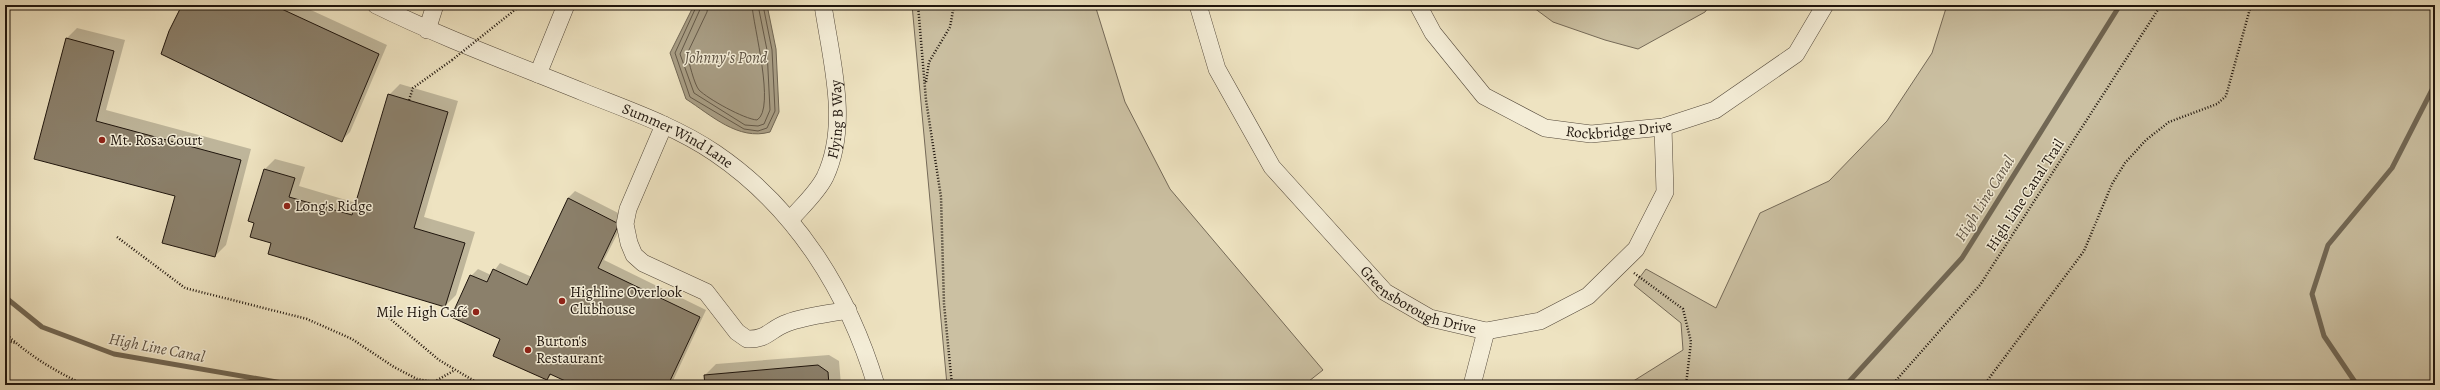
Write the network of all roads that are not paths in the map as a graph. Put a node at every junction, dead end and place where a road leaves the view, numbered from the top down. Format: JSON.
{"nodes":[{"id":1,"x":376,"y":5,"type":"edge"},
{"id":2,"x":435,"y":5,"type":"edge"},
{"id":3,"x":566,"y":5,"type":"edge"},
{"id":4,"x":823,"y":5,"type":"edge"},
{"id":5,"x":1198,"y":5,"type":"edge"},
{"id":6,"x":1418,"y":5,"type":"edge"},
{"id":7,"x":1825,"y":5,"type":"edge"},
{"id":8,"x":427,"y":30,"type":"junction"},
{"id":9,"x":538,"y":74,"type":"junction"},
{"id":10,"x":664,"y":125,"type":"junction"},
{"id":11,"x":1663,"y":127,"type":"junction"},
{"id":12,"x":790,"y":220,"type":"junction"},
{"id":13,"x":848,"y":310,"type":"junction"},
{"id":14,"x":1486,"y":332,"type":"junction"},
{"id":15,"x":876,"y":385,"type":"edge"},
{"id":16,"x":1472,"y":385,"type":"edge"}],
"edges":[{"from":1,"to":8,"type":"street","name":"Summer Wind Lane"},
{"from":2,"to":8,"type":"street"},
{"from":3,"to":9,"type":"street"},
{"from":4,"to":12,"type":"street","name":"Flying B Way"},
{"from":5,"to":14,"type":"street","name":"Greensborough Drive"},
{"from":6,"to":11,"type":"street","name":"Rockbridge Drive"},
{"from":7,"to":11,"type":"street","name":"Rockbridge Drive"},
{"from":8,"to":9,"type":"street","name":"Summer Wind Lane"},
{"from":9,"to":10,"type":"street","name":"Summer Wind Lane"},
{"from":10,"to":12,"type":"street","name":"Summer Wind Lane"},
{"from":10,"to":13,"type":"street"},
{"from":11,"to":14,"type":"street","name":"Greensborough Drive"},
{"from":12,"to":13,"type":"street","name":"Summer Wind Lane"},
{"from":13,"to":15,"type":"street","name":"Summer Wind Lane"},
{"from":14,"to":16,"type":"street"}]}
